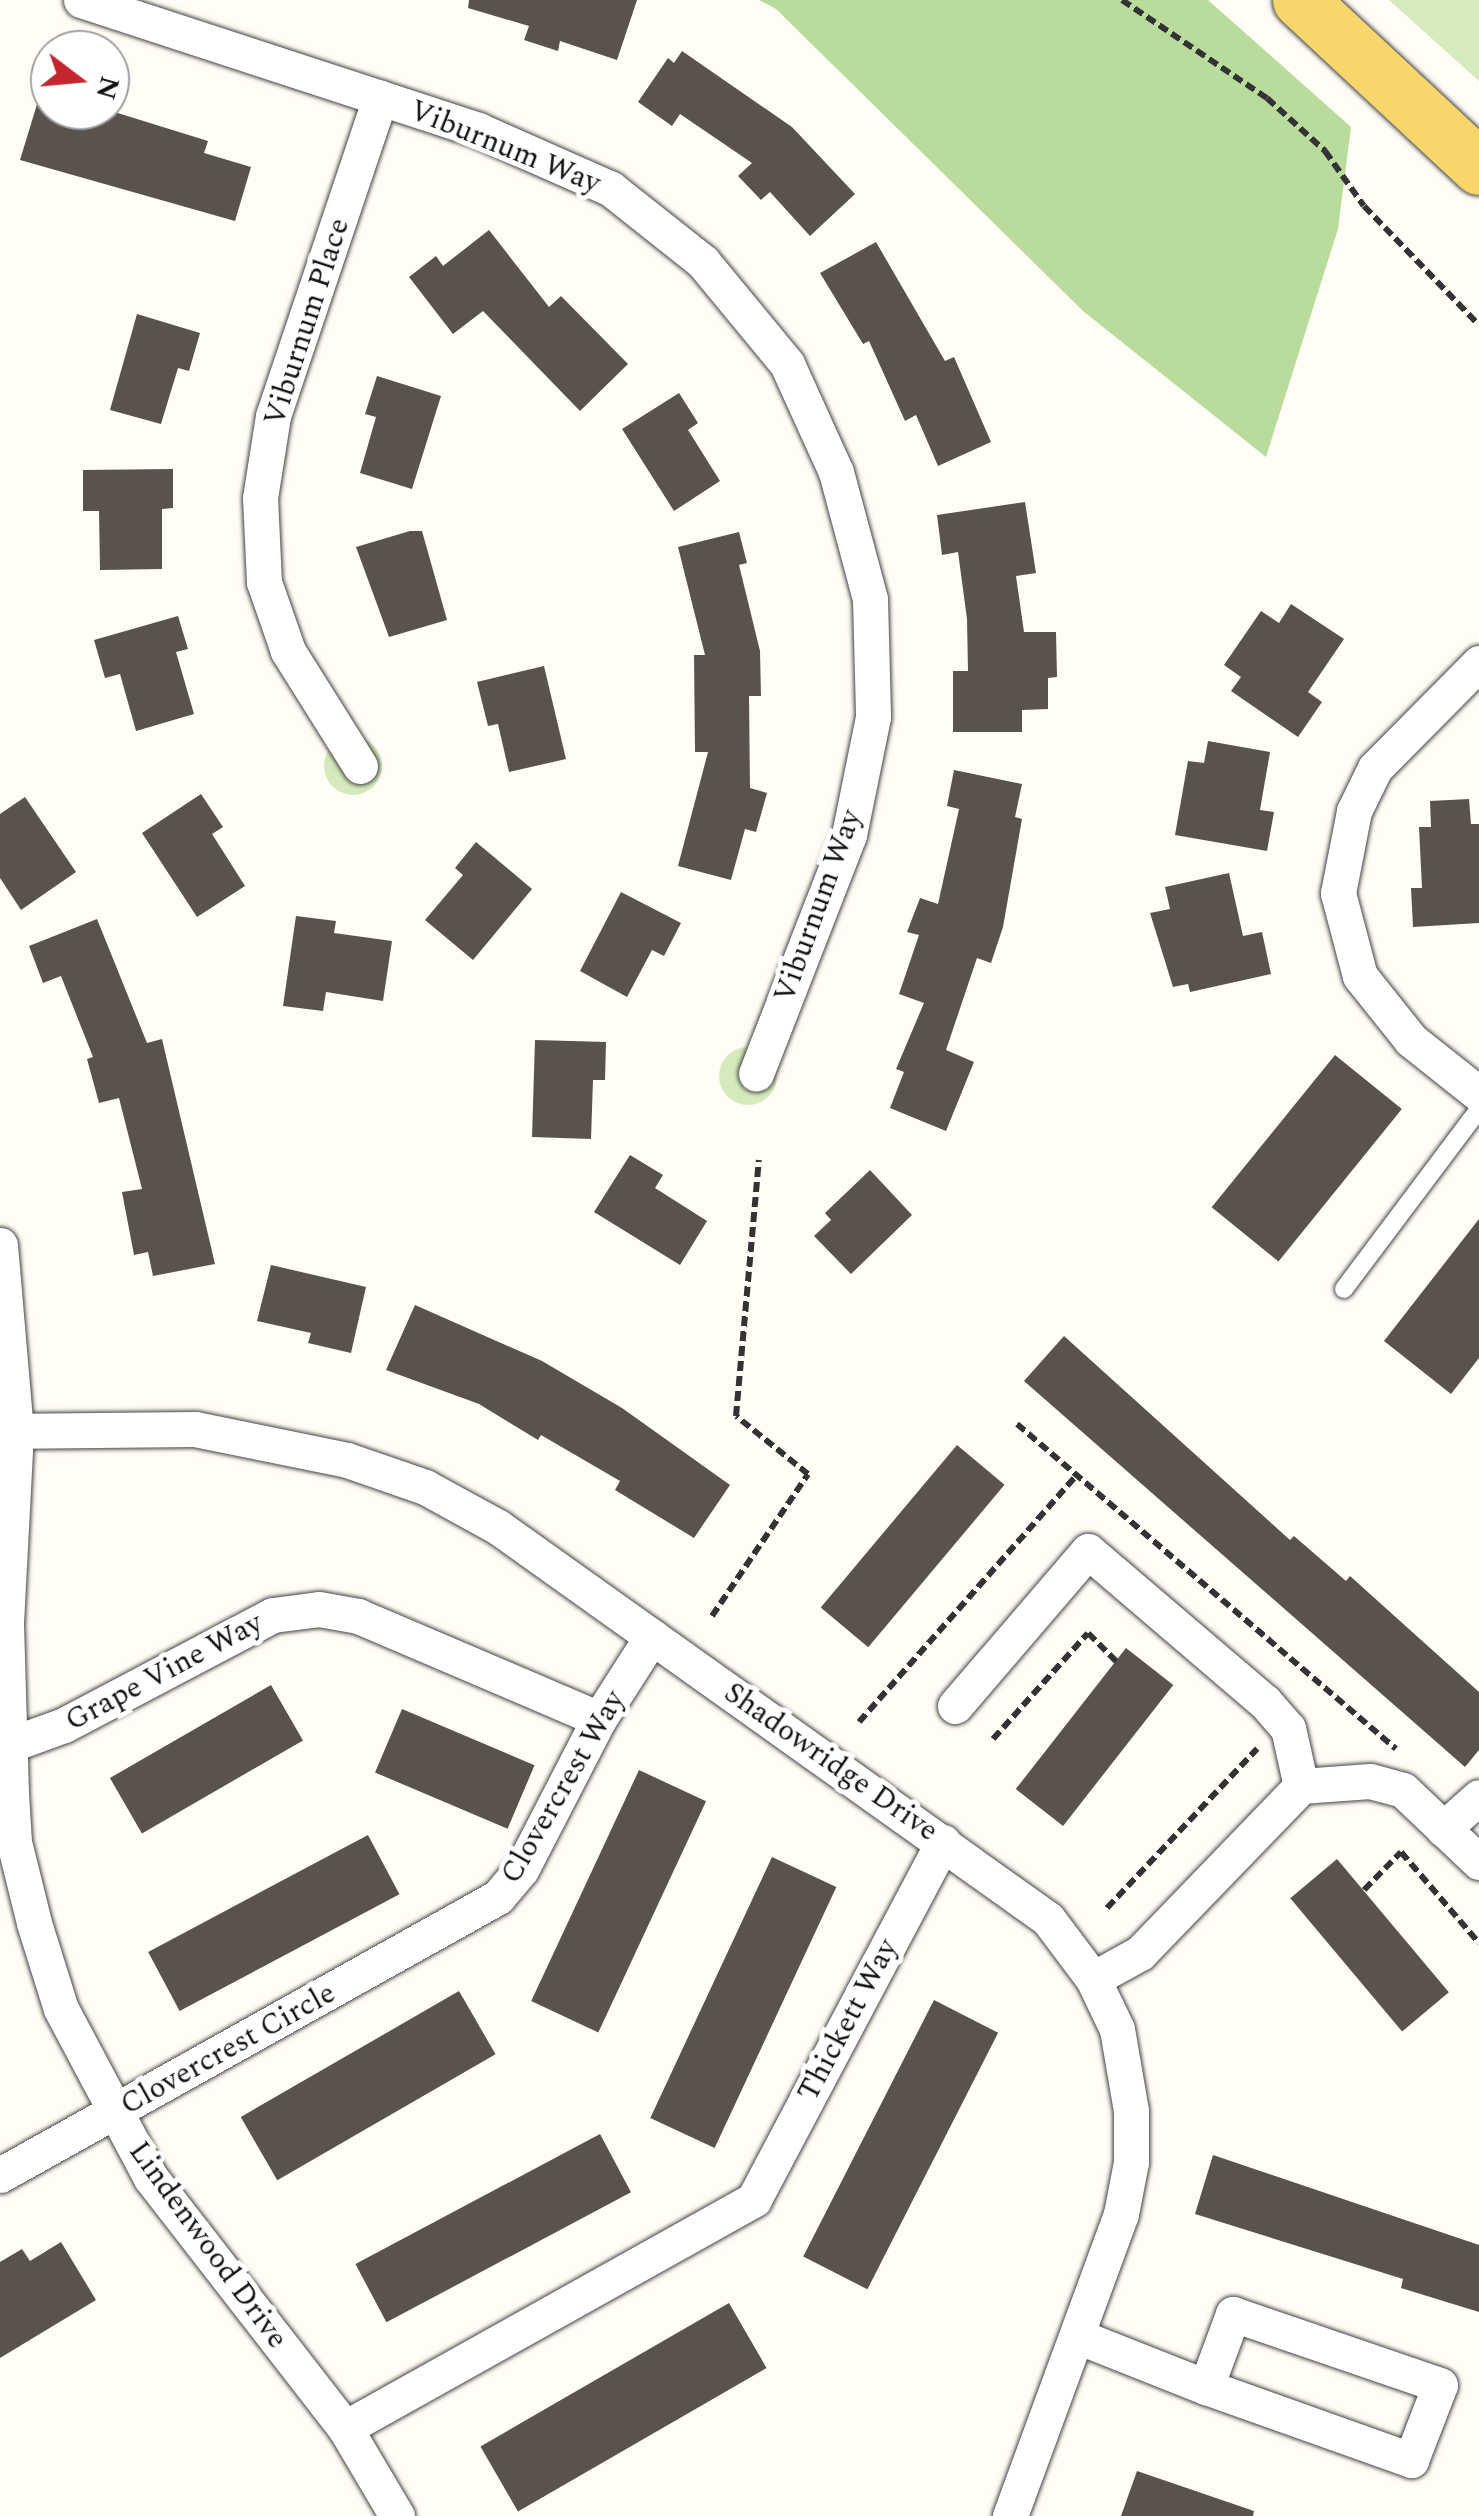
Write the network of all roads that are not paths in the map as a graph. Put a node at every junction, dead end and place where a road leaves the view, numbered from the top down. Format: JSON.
{"nodes":[{"id":1,"x":81,"y":0,"type":"edge"},
{"id":2,"x":1300,"y":0,"type":"edge"},
{"id":3,"x":380,"y":98,"type":"junction"},
{"id":4,"x":1479,"y":167,"type":"edge"},
{"id":5,"x":1479,"y":663,"type":"edge"},
{"id":6,"x":360,"y":766,"type":"dead end"},
{"id":7,"x":756,"y":1074,"type":"dead end"},
{"id":8,"x":1479,"y":1094,"type":"edge"},
{"id":9,"x":1479,"y":1109,"type":"edge"},
{"id":10,"x":0,"y":1246,"type":"edge"},
{"id":11,"x":1344,"y":1290,"type":"dead end"},
{"id":12,"x":8,"y":1432,"type":"edge"},
{"id":13,"x":652,"y":1636,"type":"junction"},
{"id":14,"x":955,"y":1706,"type":"dead end"},
{"id":15,"x":599,"y":1719,"type":"junction"},
{"id":16,"x":10,"y":1745,"type":"junction"},
{"id":17,"x":1301,"y":1786,"type":"junction"},
{"id":18,"x":1479,"y":1797,"type":"edge"},
{"id":19,"x":1443,"y":1829,"type":"junction"},
{"id":20,"x":944,"y":1842,"type":"junction"},
{"id":21,"x":1479,"y":1862,"type":"edge"},
{"id":22,"x":456,"y":1921,"type":"joint"},
{"id":23,"x":1094,"y":1979,"type":"junction"},
{"id":24,"x":114,"y":2112,"type":"junction"},
{"id":25,"x":0,"y":2176,"type":"edge"},
{"id":26,"x":1077,"y":2336,"type":"junction"},
{"id":27,"x":1206,"y":2386,"type":"junction"},
{"id":28,"x":345,"y":2428,"type":"junction"},
{"id":29,"x":397,"y":2516,"type":"edge"},
{"id":30,"x":1010,"y":2516,"type":"edge"}],
"edges":[{"from":1,"to":3,"type":"street","name":"Viburnum Way"},
{"from":2,"to":4,"type":"main road"},
{"from":3,"to":6,"type":"street","name":"Viburnum Place"},
{"from":3,"to":7,"type":"street","name":"Viburnum Way"},
{"from":5,"to":8,"type":"street"},
{"from":9,"to":11,"type":"lane"},
{"from":10,"to":12,"type":"street","name":"Lindenwood Drive"},
{"from":12,"to":13,"type":"street","name":"Shadowridge Drive"},
{"from":12,"to":16,"type":"street","name":"Lindenwood Drive"},
{"from":13,"to":15,"type":"street","name":"Clovercrest Way"},
{"from":13,"to":20,"type":"street","name":"Shadowridge Drive"},
{"from":14,"to":17,"type":"street"},
{"from":15,"to":16,"type":"street","name":"Grape Vine Way"},
{"from":15,"to":22,"type":"street","name":"Clovercrest Way"},
{"from":16,"to":24,"type":"street","name":"Lindenwood Drive"},
{"from":17,"to":19,"type":"street"},
{"from":17,"to":23,"type":"street"},
{"from":18,"to":19,"type":"street"},
{"from":19,"to":21,"type":"street"},
{"from":20,"to":23,"type":"street","name":"Shadowridge Drive"},
{"from":20,"to":28,"type":"street","name":"Thickett Way"},
{"from":22,"to":24,"type":"street","name":"Clovercrest Circle"},
{"from":23,"to":26,"type":"street","name":"Shadowridge Drive"},
{"from":24,"to":25,"type":"street","name":"Clovercrest Circle"},
{"from":24,"to":28,"type":"street","name":"Lindenwood Drive"},
{"from":26,"to":27,"type":"street"},
{"from":26,"to":30,"type":"street","name":"Shadowridge Drive"},
{"from":27,"to":27,"type":"street"},
{"from":28,"to":29,"type":"street","name":"Lindenwood Drive"}]}
